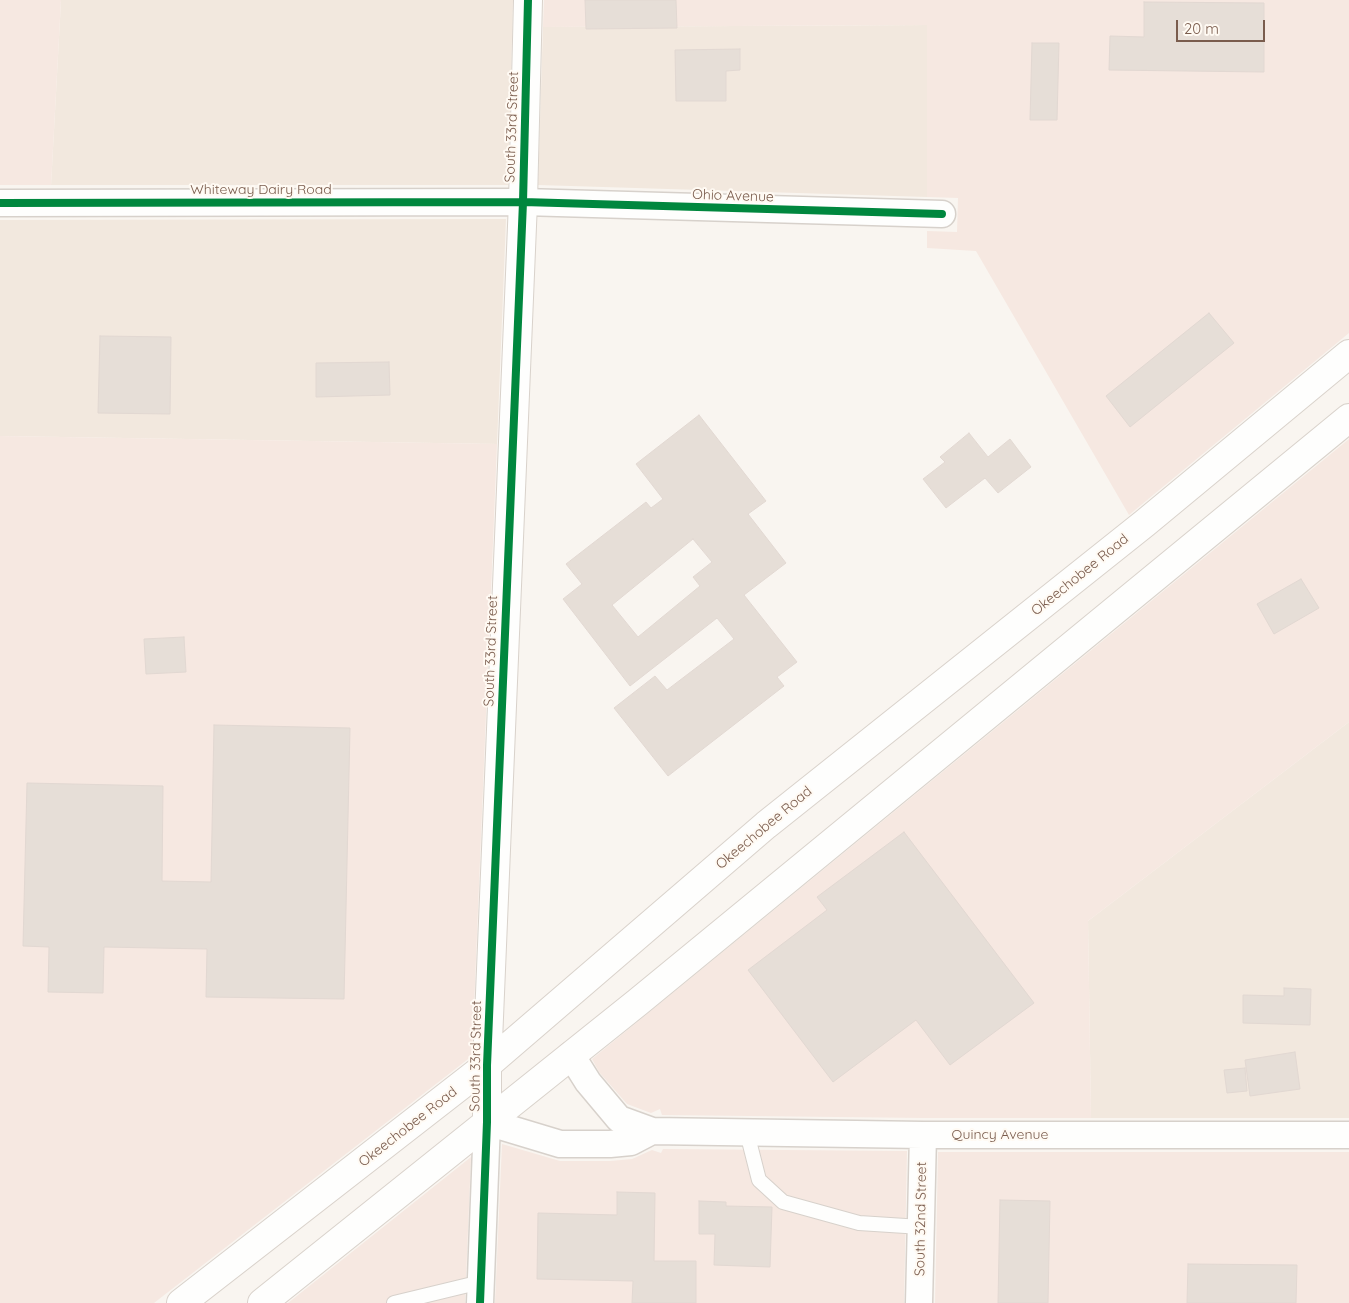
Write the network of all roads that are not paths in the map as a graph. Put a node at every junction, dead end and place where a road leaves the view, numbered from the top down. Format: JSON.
{"nodes":[{"id":1,"x":528,"y":0,"type":"edge"},
{"id":2,"x":523,"y":202,"type":"junction"},
{"id":3,"x":0,"y":203,"type":"edge"},
{"id":4,"x":942,"y":214,"type":"dead end"},
{"id":5,"x":1349,"y":354,"type":"edge"},
{"id":6,"x":1349,"y":418,"type":"edge"},
{"id":7,"x":571,"y":1055,"type":"junction"},
{"id":8,"x":487,"y":1065,"type":"junction"},
{"id":9,"x":487,"y":1122,"type":"junction"},
{"id":10,"x":652,"y":1131,"type":"junction"},
{"id":11,"x":747,"y":1133,"type":"junction"},
{"id":12,"x":923,"y":1135,"type":"junction"},
{"id":13,"x":1349,"y":1135,"type":"edge"},
{"id":14,"x":921,"y":1227,"type":"junction"},
{"id":15,"x":480,"y":1293,"type":"edge"},
{"id":16,"x":181,"y":1303,"type":"edge"},
{"id":17,"x":262,"y":1303,"type":"edge"},
{"id":18,"x":394,"y":1303,"type":"edge"},
{"id":19,"x":919,"y":1303,"type":"edge"}],
"edges":[{"from":1,"to":2,"type":"main road","name":"South 33rd Street"},
{"from":2,"to":3,"type":"street","name":"Whiteway Dairy Road"},
{"from":2,"to":4,"type":"street","name":"Ohio Avenue"},
{"from":2,"to":8,"type":"main road","name":"South 33rd Street"},
{"from":5,"to":8,"type":"main road","name":"Okeechobee Road"},
{"from":6,"to":7,"type":"main road"},
{"from":7,"to":9,"type":"main road"},
{"from":7,"to":10,"type":"street","name":"Quincy Avenue"},
{"from":8,"to":9,"type":"main road","name":"South 33rd Street"},
{"from":8,"to":16,"type":"main road","name":"Okeechobee Road"},
{"from":9,"to":10,"type":"street","name":"Quincy Avenue"},
{"from":9,"to":15,"type":"street","name":"South 33rd Street"},
{"from":9,"to":17,"type":"main road"},
{"from":10,"to":11,"type":"street","name":"Quincy Avenue"},
{"from":11,"to":12,"type":"street","name":"Quincy Avenue"},
{"from":11,"to":14,"type":"lane"},
{"from":12,"to":13,"type":"street","name":"Quincy Avenue"},
{"from":12,"to":14,"type":"street","name":"South 32nd Street"},
{"from":14,"to":19,"type":"street","name":"South 32nd Street"},
{"from":15,"to":18,"type":"lane"}]}
